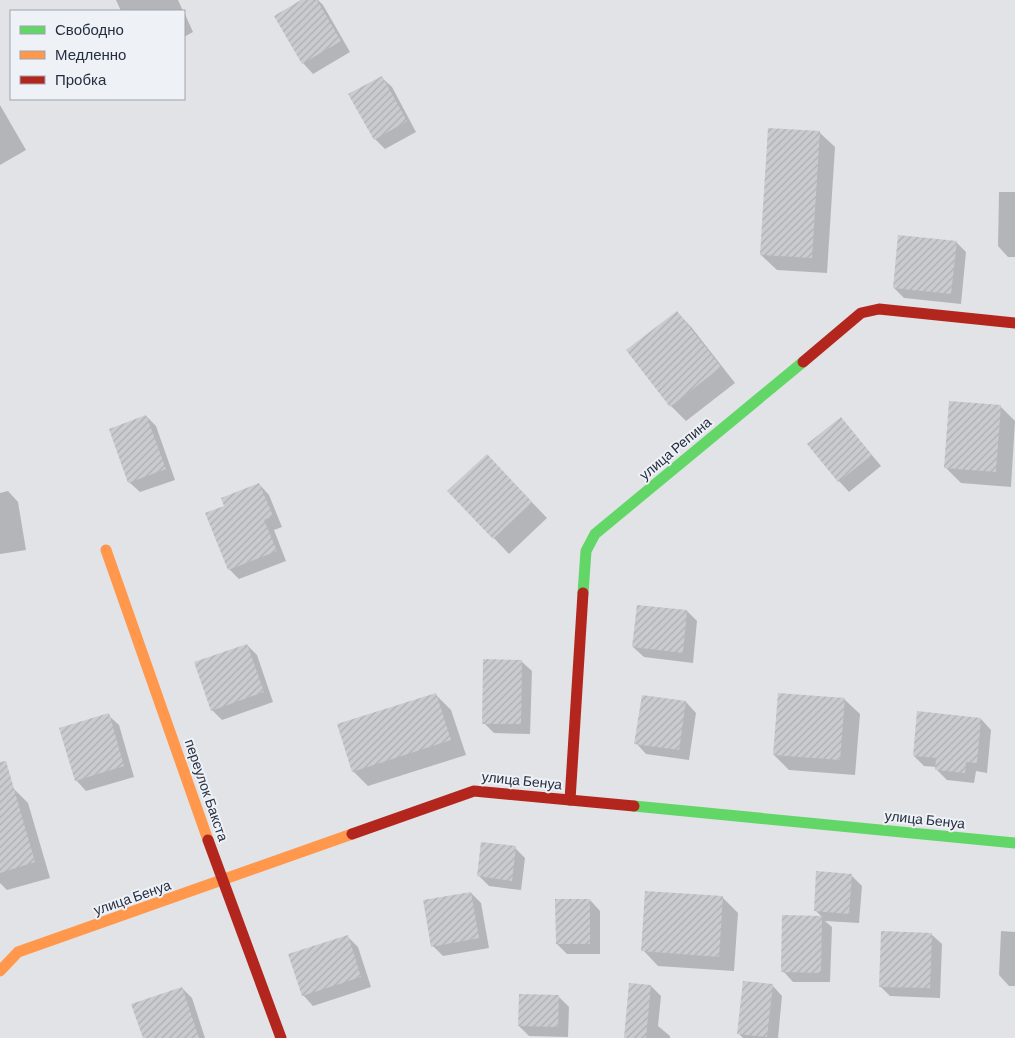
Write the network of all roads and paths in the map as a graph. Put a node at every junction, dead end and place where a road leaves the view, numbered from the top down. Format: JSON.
{"nodes":[{"id":1,"x":1015,"y":323,"type":"edge"},
{"id":2,"x":106,"y":550,"type":"dead end"},
{"id":3,"x":570,"y":800,"type":"junction"},
{"id":4,"x":1015,"y":843,"type":"edge"},
{"id":5,"x":223,"y":881,"type":"junction"},
{"id":6,"x":0,"y":971,"type":"edge"},
{"id":7,"x":281,"y":1038,"type":"edge"}],
"edges":[{"from":1,"to":3,"type":"street","name":"улица Репина"},
{"from":2,"to":5,"type":"street","name":"переулок Бакста"},
{"from":3,"to":4,"type":"street","name":"улица Бенуа"},
{"from":3,"to":5,"type":"street","name":"улица Бенуа"},
{"from":5,"to":6,"type":"street","name":"улица Бенуа"},
{"from":5,"to":7,"type":"street","name":"переулок Бакста"}]}
